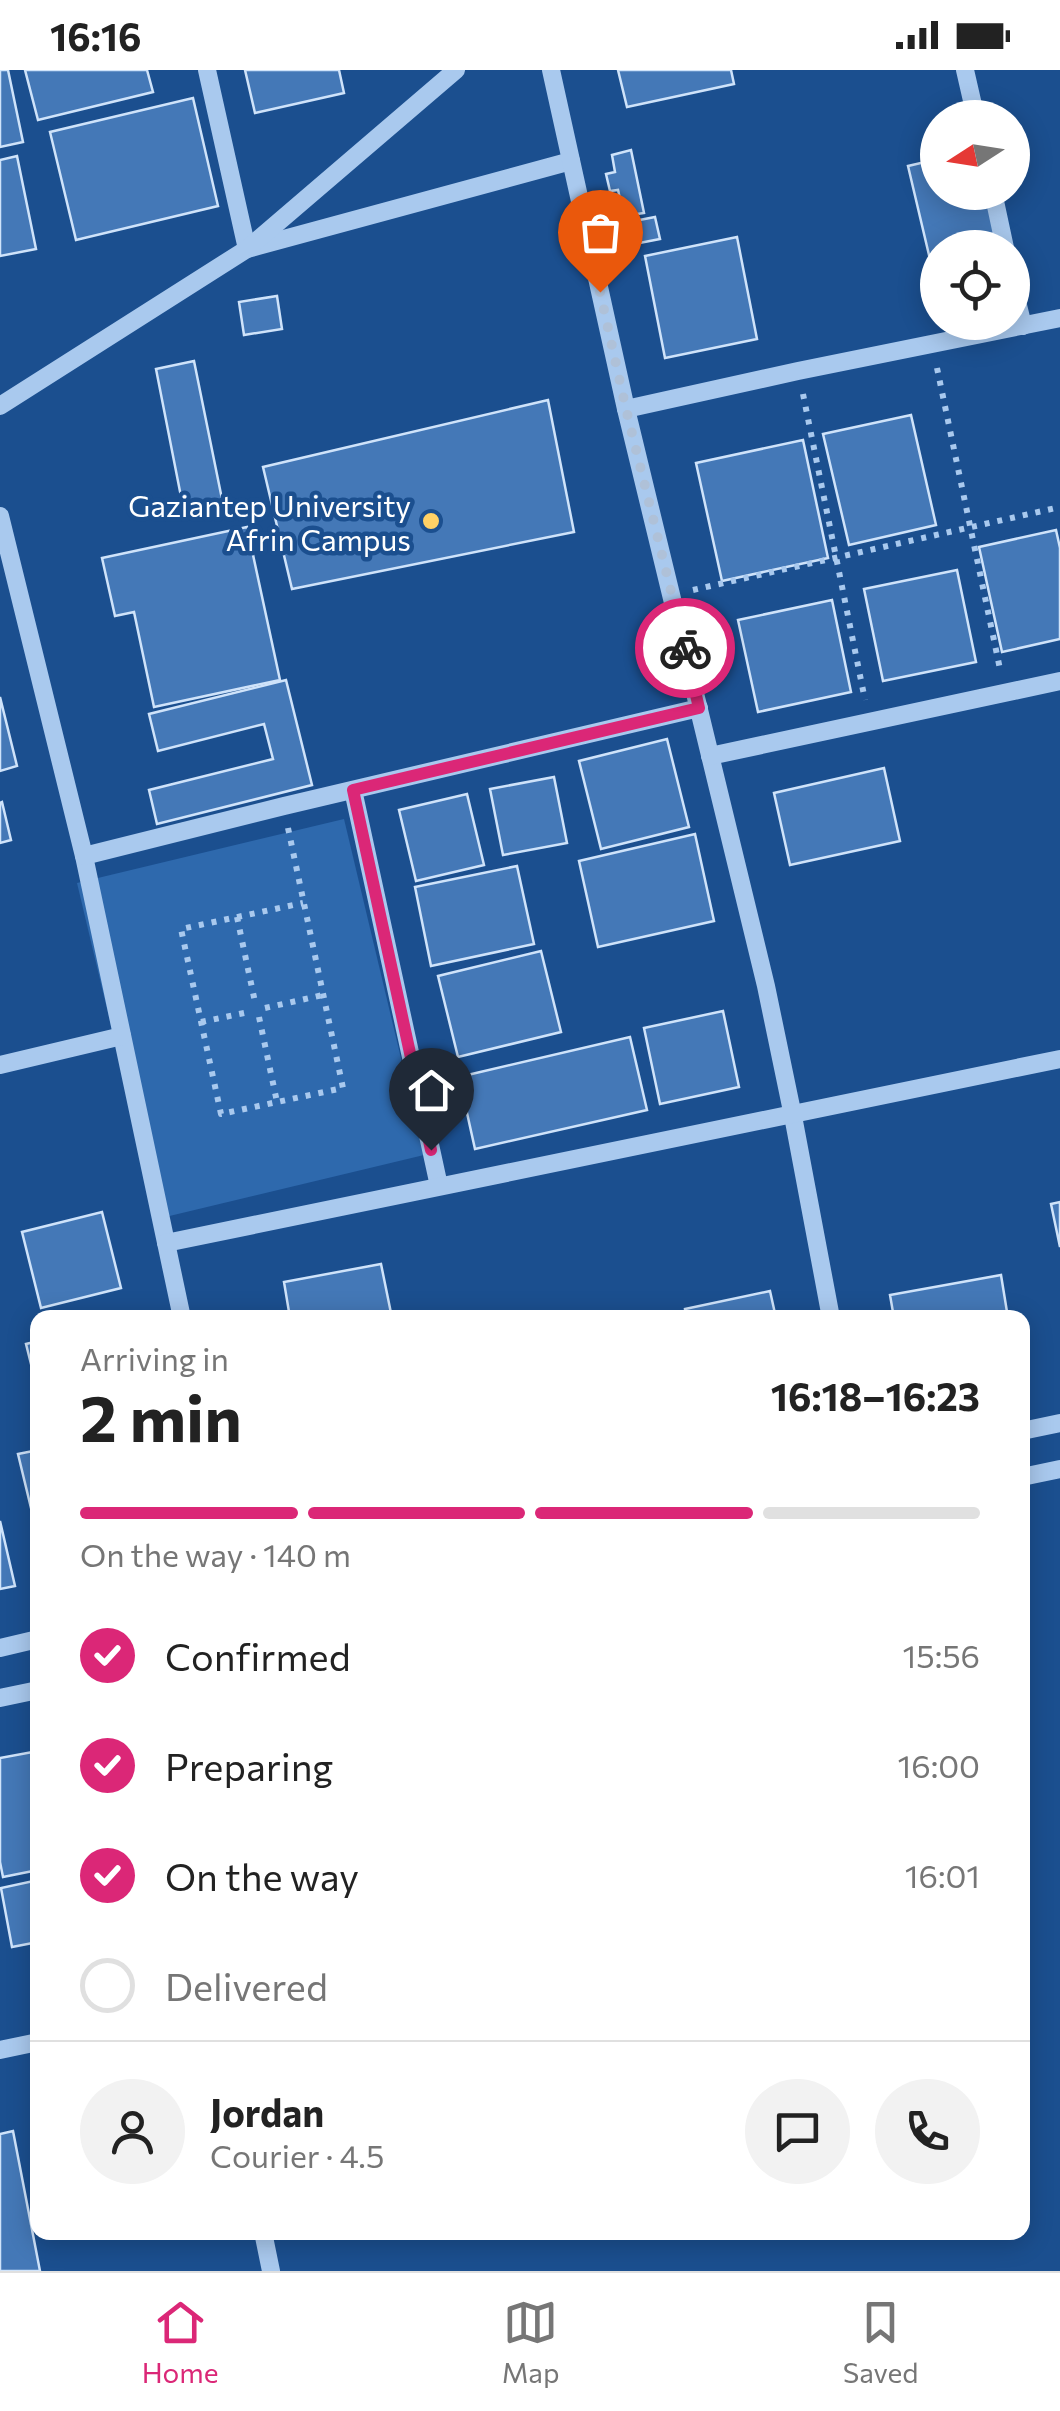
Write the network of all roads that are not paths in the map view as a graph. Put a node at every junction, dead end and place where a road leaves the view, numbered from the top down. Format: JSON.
{"nodes":[{"id":1,"x":207,"y":70,"type":"edge"},
{"id":2,"x":456,"y":70,"type":"edge"},
{"id":3,"x":551,"y":70,"type":"edge"},
{"id":4,"x":965,"y":70,"type":"edge"},
{"id":5,"x":972,"y":100,"type":"edge"},
{"id":6,"x":572,"y":161,"type":"junction"},
{"id":7,"x":247,"y":249,"type":"junction"},
{"id":8,"x":1060,"y":319,"type":"edge"},
{"id":9,"x":1030,"y":325,"type":"edge"},
{"id":10,"x":952,"y":340,"type":"edge"},
{"id":11,"x":0,"y":406,"type":"edge"},
{"id":12,"x":626,"y":409,"type":"junction"},
{"id":13,"x":0,"y":516,"type":"edge"},
{"id":14,"x":1060,"y":681,"type":"edge"},
{"id":15,"x":699,"y":708,"type":"junction"},
{"id":16,"x":710,"y":756,"type":"junction"},
{"id":17,"x":353,"y":790,"type":"junction"},
{"id":18,"x":84,"y":856,"type":"junction"},
{"id":19,"x":122,"y":1036,"type":"junction"},
{"id":20,"x":1060,"y":1059,"type":"edge"},
{"id":21,"x":0,"y":1065,"type":"edge"},
{"id":22,"x":793,"y":1116,"type":"junction"},
{"id":23,"x":438,"y":1186,"type":"junction"},
{"id":24,"x":166,"y":1244,"type":"junction"},
{"id":25,"x":180,"y":1310,"type":"edge"},
{"id":26,"x":830,"y":1310,"type":"edge"},
{"id":27,"x":1060,"y":1422,"type":"edge"},
{"id":28,"x":1030,"y":1429,"type":"edge"},
{"id":29,"x":1060,"y":1469,"type":"edge"},
{"id":30,"x":1030,"y":1475,"type":"edge"},
{"id":31,"x":30,"y":1641,"type":"edge"},
{"id":32,"x":0,"y":1648,"type":"edge"},
{"id":33,"x":30,"y":1692,"type":"edge"},
{"id":34,"x":0,"y":1698,"type":"edge"},
{"id":35,"x":30,"y":2044,"type":"edge"},
{"id":36,"x":0,"y":2050,"type":"edge"},
{"id":37,"x":265,"y":2240,"type":"edge"},
{"id":38,"x":271,"y":2271,"type":"edge"}],
"edges":[{"from":1,"to":7,"type":"street"},
{"from":2,"to":7,"type":"street"},
{"from":3,"to":6,"type":"street"},
{"from":4,"to":5,"type":"street"},
{"from":6,"to":7,"type":"street"},
{"from":6,"to":12,"type":"street"},
{"from":7,"to":11,"type":"street"},
{"from":8,"to":9,"type":"street"},
{"from":10,"to":12,"type":"street"},
{"from":12,"to":15,"type":"street"},
{"from":13,"to":18,"type":"street"},
{"from":14,"to":16,"type":"street"},
{"from":15,"to":16,"type":"street"},
{"from":15,"to":17,"type":"street"},
{"from":16,"to":22,"type":"street"},
{"from":17,"to":18,"type":"street"},
{"from":17,"to":23,"type":"street"},
{"from":18,"to":19,"type":"street"},
{"from":19,"to":21,"type":"street"},
{"from":19,"to":24,"type":"street"},
{"from":20,"to":22,"type":"street"},
{"from":22,"to":23,"type":"street"},
{"from":22,"to":26,"type":"street"},
{"from":23,"to":24,"type":"street"},
{"from":24,"to":25,"type":"street"},
{"from":27,"to":28,"type":"street"},
{"from":29,"to":30,"type":"street"},
{"from":31,"to":32,"type":"street"},
{"from":33,"to":34,"type":"street"},
{"from":35,"to":36,"type":"street"},
{"from":37,"to":38,"type":"street"}]}
